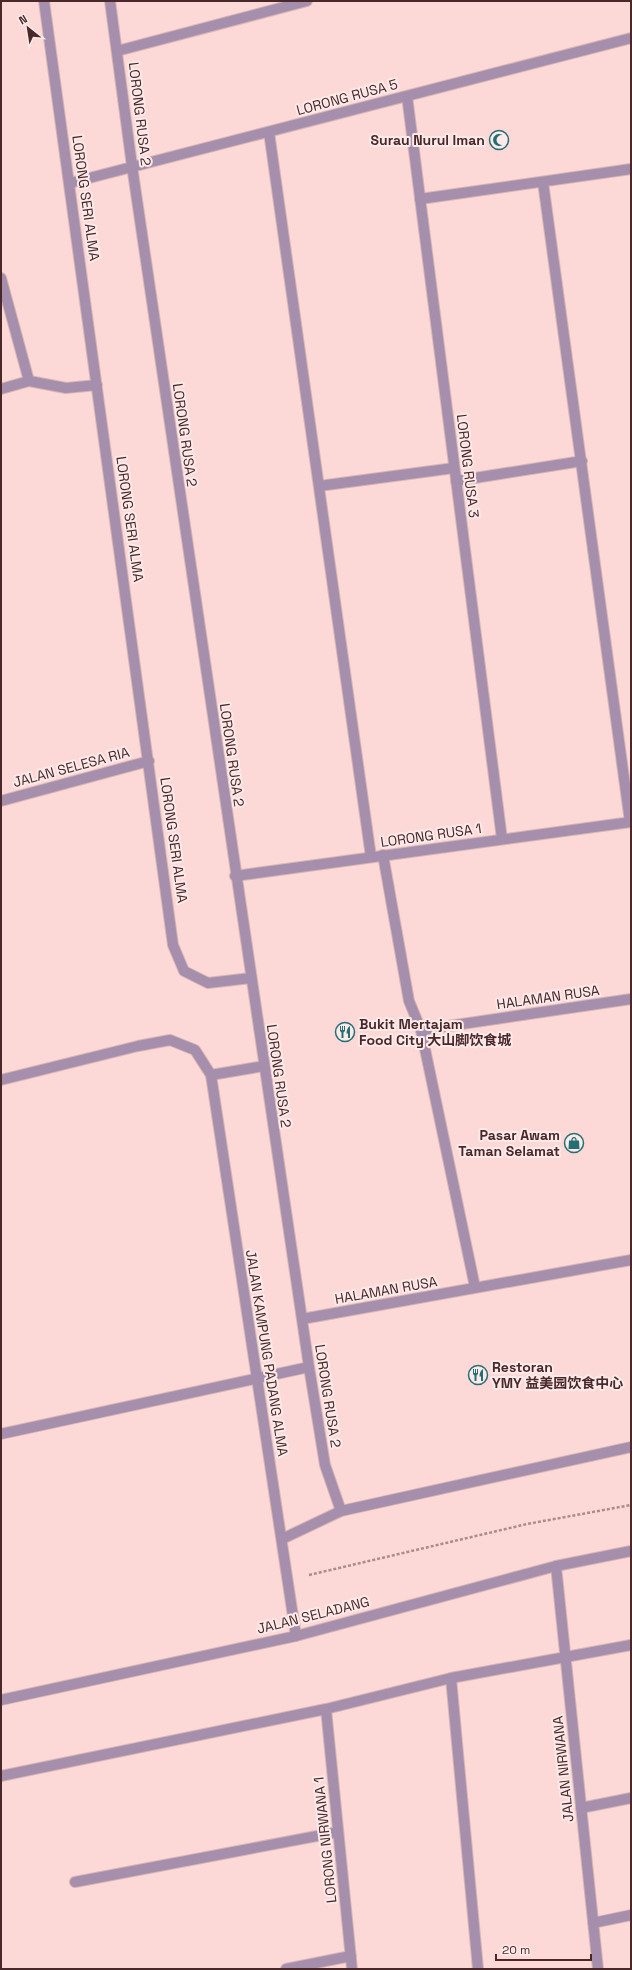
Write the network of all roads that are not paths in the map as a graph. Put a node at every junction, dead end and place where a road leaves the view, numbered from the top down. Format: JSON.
{"nodes":[{"id":1,"x":44,"y":1,"type":"edge"},
{"id":2,"x":110,"y":1,"type":"edge"},
{"id":3,"x":307,"y":1,"type":"edge"},
{"id":4,"x":631,"y":38,"type":"edge"},
{"id":5,"x":117,"y":51,"type":"junction"},
{"id":6,"x":407,"y":96,"type":"junction"},
{"id":7,"x":270,"y":132,"type":"junction"},
{"id":8,"x":132,"y":166,"type":"junction"},
{"id":9,"x":631,"y":169,"type":"edge"},
{"id":10,"x":543,"y":182,"type":"junction"},
{"id":11,"x":70,"y":183,"type":"junction"},
{"id":12,"x":420,"y":199,"type":"junction"},
{"id":13,"x":1,"y":278,"type":"edge"},
{"id":14,"x":29,"y":381,"type":"junction"},
{"id":15,"x":97,"y":385,"type":"junction"},
{"id":16,"x":1,"y":389,"type":"edge"},
{"id":17,"x":582,"y":461,"type":"junction"},
{"id":18,"x":454,"y":468,"type":"junction"},
{"id":19,"x":456,"y":480,"type":"junction"},
{"id":20,"x":319,"y":486,"type":"junction"},
{"id":21,"x":149,"y":761,"type":"junction"},
{"id":22,"x":1,"y":801,"type":"edge"},
{"id":23,"x":630,"y":822,"type":"edge"},
{"id":24,"x":502,"y":839,"type":"junction"},
{"id":25,"x":383,"y":855,"type":"junction"},
{"id":26,"x":370,"y":857,"type":"junction"},
{"id":27,"x":235,"y":876,"type":"junction"},
{"id":28,"x":251,"y":978,"type":"junction"},
{"id":29,"x":631,"y":999,"type":"edge"},
{"id":30,"x":421,"y":1030,"type":"junction"},
{"id":31,"x":264,"y":1066,"type":"junction"},
{"id":32,"x":211,"y":1075,"type":"junction"},
{"id":33,"x":1,"y":1080,"type":"edge"},
{"id":34,"x":631,"y":1260,"type":"edge"},
{"id":35,"x":475,"y":1288,"type":"junction"},
{"id":36,"x":302,"y":1319,"type":"junction"},
{"id":37,"x":309,"y":1367,"type":"junction"},
{"id":38,"x":257,"y":1378,"type":"junction"},
{"id":39,"x":1,"y":1434,"type":"edge"},
{"id":40,"x":631,"y":1447,"type":"edge"},
{"id":41,"x":341,"y":1511,"type":"junction"},
{"id":42,"x":282,"y":1539,"type":"junction"},
{"id":43,"x":631,"y":1551,"type":"edge"},
{"id":44,"x":556,"y":1566,"type":"junction"},
{"id":45,"x":296,"y":1636,"type":"junction"},
{"id":46,"x":631,"y":1645,"type":"edge"},
{"id":47,"x":565,"y":1658,"type":"junction"},
{"id":48,"x":451,"y":1678,"type":"junction"},
{"id":49,"x":1,"y":1700,"type":"edge"},
{"id":50,"x":326,"y":1709,"type":"junction"},
{"id":51,"x":1,"y":1776,"type":"edge"},
{"id":52,"x":631,"y":1798,"type":"edge"},
{"id":53,"x":581,"y":1808,"type":"junction"},
{"id":54,"x":338,"y":1832,"type":"junction"},
{"id":55,"x":74,"y":1882,"type":"dead end"},
{"id":56,"x":631,"y":1915,"type":"edge"},
{"id":57,"x":593,"y":1923,"type":"junction"},
{"id":58,"x":351,"y":1956,"type":"junction"},
{"id":59,"x":286,"y":1969,"type":"edge"},
{"id":60,"x":352,"y":1969,"type":"edge"},
{"id":61,"x":478,"y":1969,"type":"edge"},
{"id":62,"x":598,"y":1969,"type":"edge"}],
"edges":[{"from":1,"to":11,"type":"street","name":"LORONG SERI ALMA"},
{"from":2,"to":5,"type":"street","name":"LORONG RUSA 2"},
{"from":3,"to":5,"type":"street"},
{"from":4,"to":6,"type":"street","name":"LORONG RUSA 5"},
{"from":5,"to":8,"type":"street","name":"LORONG RUSA 2"},
{"from":6,"to":7,"type":"street","name":"LORONG RUSA 5"},
{"from":6,"to":12,"type":"street","name":"LORONG RUSA 3"},
{"from":7,"to":8,"type":"street","name":"LORONG RUSA 5"},
{"from":7,"to":20,"type":"street"},
{"from":8,"to":11,"type":"street","name":"LORONG RUSA 5"},
{"from":8,"to":27,"type":"street","name":"LORONG RUSA 2"},
{"from":9,"to":10,"type":"street"},
{"from":10,"to":12,"type":"street"},
{"from":10,"to":17,"type":"street"},
{"from":11,"to":15,"type":"street","name":"LORONG SERI ALMA"},
{"from":12,"to":18,"type":"street","name":"LORONG RUSA 3"},
{"from":13,"to":14,"type":"street"},
{"from":14,"to":15,"type":"street"},
{"from":14,"to":16,"type":"street"},
{"from":15,"to":21,"type":"street","name":"LORONG SERI ALMA"},
{"from":17,"to":19,"type":"street"},
{"from":17,"to":23,"type":"street"},
{"from":18,"to":19,"type":"street","name":"LORONG RUSA 3"},
{"from":18,"to":20,"type":"street"},
{"from":19,"to":24,"type":"street","name":"LORONG RUSA 3"},
{"from":20,"to":26,"type":"street"},
{"from":21,"to":22,"type":"street","name":"JALAN SELESA RIA"},
{"from":21,"to":28,"type":"street","name":"LORONG SERI ALMA"},
{"from":23,"to":24,"type":"street","name":"LORONG RUSA 1"},
{"from":24,"to":25,"type":"street","name":"LORONG RUSA 1"},
{"from":25,"to":26,"type":"street","name":"LORONG RUSA 1"},
{"from":25,"to":30,"type":"street"},
{"from":26,"to":27,"type":"street","name":"LORONG RUSA 1"},
{"from":27,"to":28,"type":"street","name":"LORONG RUSA 2"},
{"from":28,"to":31,"type":"street","name":"LORONG RUSA 2"},
{"from":29,"to":30,"type":"street","name":"HALAMAN RUSA"},
{"from":30,"to":35,"type":"street"},
{"from":31,"to":32,"type":"street"},
{"from":31,"to":36,"type":"street","name":"LORONG RUSA 2"},
{"from":32,"to":33,"type":"street"},
{"from":32,"to":38,"type":"street","name":"JALAN KAMPUNG PADANG ALMA"},
{"from":34,"to":35,"type":"street","name":"HALAMAN RUSA"},
{"from":35,"to":36,"type":"street","name":"HALAMAN RUSA"},
{"from":36,"to":37,"type":"street","name":"LORONG RUSA 2"},
{"from":37,"to":38,"type":"street"},
{"from":37,"to":41,"type":"street","name":"LORONG RUSA 2"},
{"from":38,"to":39,"type":"street"},
{"from":38,"to":42,"type":"street","name":"JALAN KAMPUNG PADANG ALMA"},
{"from":40,"to":41,"type":"street"},
{"from":41,"to":42,"type":"street"},
{"from":42,"to":45,"type":"street","name":"JALAN KAMPUNG PADANG ALMA"},
{"from":43,"to":44,"type":"street","name":"JALAN SELADANG"},
{"from":44,"to":45,"type":"street","name":"JALAN SELADANG"},
{"from":44,"to":47,"type":"street","name":"JALAN NIRWANA"},
{"from":45,"to":49,"type":"street","name":"JALAN SELADANG"},
{"from":46,"to":47,"type":"street"},
{"from":47,"to":48,"type":"street"},
{"from":47,"to":53,"type":"street","name":"JALAN NIRWANA"},
{"from":48,"to":50,"type":"street"},
{"from":48,"to":61,"type":"street"},
{"from":50,"to":51,"type":"street"},
{"from":50,"to":54,"type":"street","name":"LORONG NIRWANA 1"},
{"from":52,"to":53,"type":"street"},
{"from":53,"to":57,"type":"street","name":"JALAN NIRWANA"},
{"from":54,"to":55,"type":"street"},
{"from":54,"to":58,"type":"street","name":"LORONG NIRWANA 1"},
{"from":56,"to":57,"type":"street"},
{"from":57,"to":62,"type":"street","name":"JALAN NIRWANA"},
{"from":58,"to":59,"type":"street"},
{"from":58,"to":60,"type":"street","name":"LORONG NIRWANA 1"}]}
